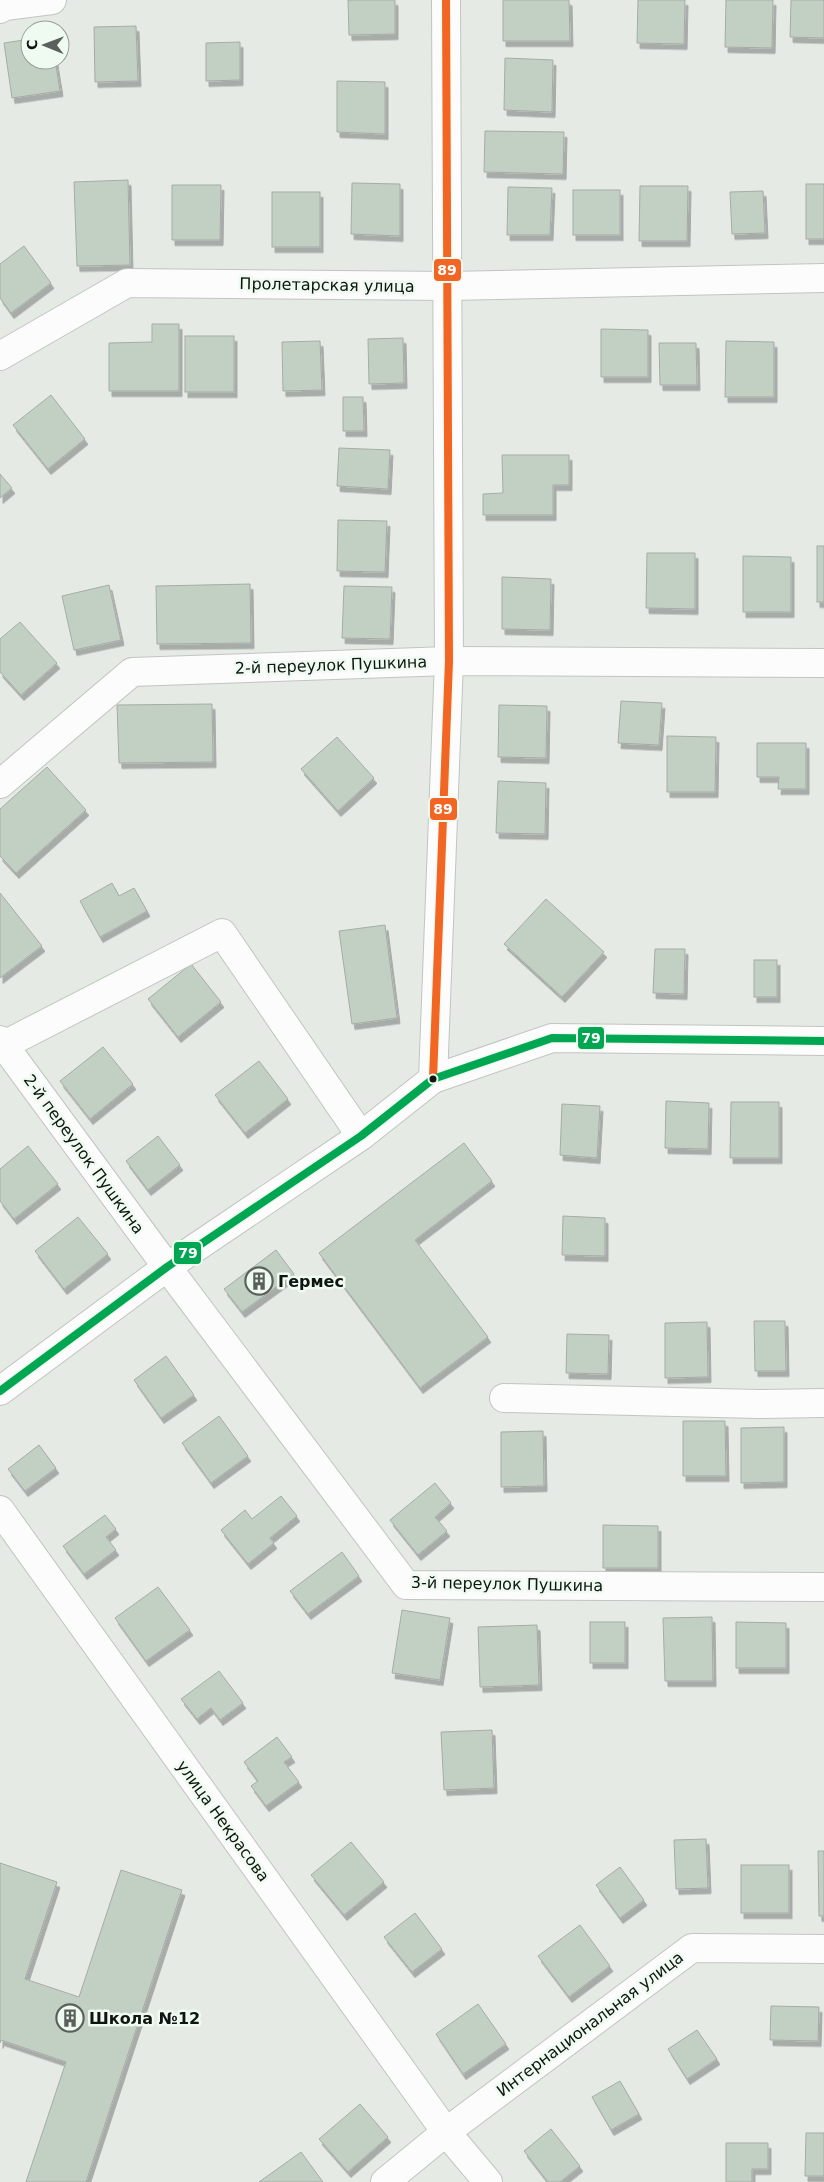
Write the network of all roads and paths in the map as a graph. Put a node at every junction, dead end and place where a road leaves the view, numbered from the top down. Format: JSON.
{"nodes":[{"id":1,"x":52,"y":0,"type":"edge"},
{"id":2,"x":446,"y":0,"type":"edge"},
{"id":3,"x":0,"y":9,"type":"edge"},
{"id":4,"x":824,"y":278,"type":"edge"},
{"id":5,"x":449,"y":286,"type":"junction"},
{"id":6,"x":0,"y":355,"type":"edge"},
{"id":7,"x":449,"y":661,"type":"junction"},
{"id":8,"x":824,"y":662,"type":"edge"},
{"id":9,"x":0,"y":784,"type":"edge"},
{"id":10,"x":824,"y":1041,"type":"edge"},
{"id":11,"x":2,"y":1043,"type":"edge"},
{"id":12,"x":433,"y":1079,"type":"junction"},
{"id":13,"x":361,"y":1136,"type":"junction"},
{"id":14,"x":167,"y":1267,"type":"junction"},
{"id":15,"x":32,"y":1367,"type":"junction"},
{"id":16,"x":0,"y":1370,"type":"edge"},
{"id":17,"x":0,"y":1392,"type":"edge"},
{"id":18,"x":504,"y":1398,"type":"dead end"},
{"id":19,"x":824,"y":1402,"type":"edge"},
{"id":20,"x":0,"y":1510,"type":"edge"},
{"id":21,"x":824,"y":1587,"type":"edge"},
{"id":22,"x":824,"y":1949,"type":"edge"},
{"id":23,"x":446,"y":2132,"type":"junction"},
{"id":24,"x":385,"y":2182,"type":"edge"},
{"id":25,"x":488,"y":2182,"type":"edge"}],
"edges":[{"from":1,"to":3,"type":"street"},
{"from":2,"to":5,"type":"street"},
{"from":4,"to":5,"type":"street","name":"Пролетарская улица"},
{"from":5,"to":6,"type":"street","name":"Пролетарская улица"},
{"from":5,"to":7,"type":"street"},
{"from":7,"to":8,"type":"street","name":"2-й переулок Пушкина"},
{"from":7,"to":9,"type":"street","name":"2-й переулок Пушкина"},
{"from":7,"to":12,"type":"street"},
{"from":10,"to":12,"type":"street"},
{"from":11,"to":13,"type":"street"},
{"from":11,"to":14,"type":"street","name":"2-й переулок Пушкина"},
{"from":12,"to":13,"type":"street"},
{"from":13,"to":14,"type":"street"},
{"from":14,"to":15,"type":"street"},
{"from":14,"to":21,"type":"street","name":"3-й переулок Пушкина"},
{"from":15,"to":16,"type":"street"},
{"from":15,"to":17,"type":"street"},
{"from":18,"to":19,"type":"street"},
{"from":20,"to":23,"type":"street","name":"улица Некрасова"},
{"from":22,"to":23,"type":"street","name":"Интернациональная улица"},
{"from":23,"to":24,"type":"street","name":"Интернациональная улица"},
{"from":23,"to":25,"type":"street","name":"улица Некрасова"}]}
